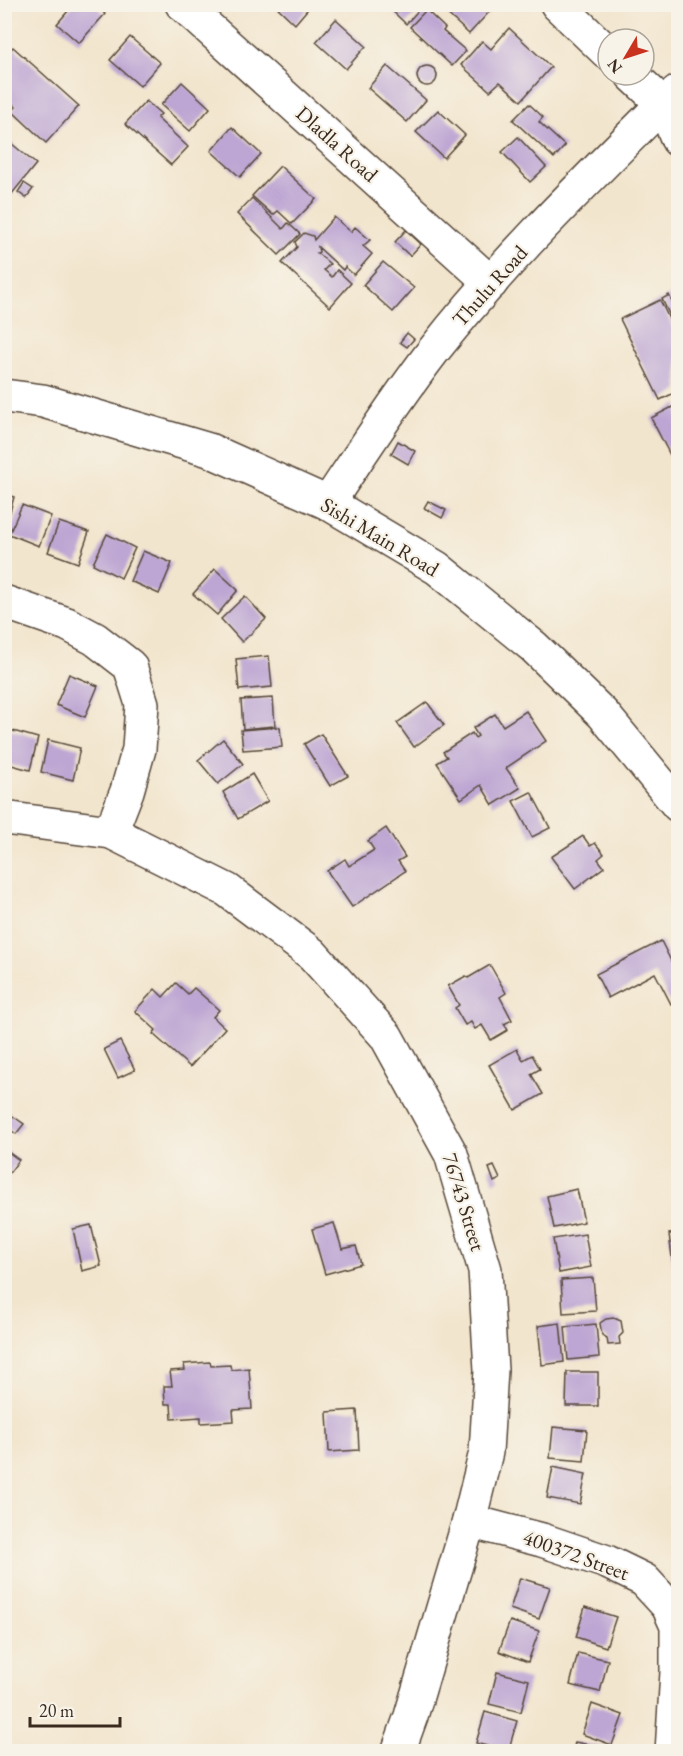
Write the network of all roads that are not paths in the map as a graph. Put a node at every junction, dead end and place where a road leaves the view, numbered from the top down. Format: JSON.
{"nodes":[{"id":1,"x":182,"y":4,"type":"edge"},
{"id":2,"x":557,"y":4,"type":"edge"},
{"id":3,"x":596,"y":41,"type":"edge"},
{"id":4,"x":652,"y":87,"type":"edge"},
{"id":5,"x":671,"y":98,"type":"edge"},
{"id":6,"x":678,"y":140,"type":"edge"},
{"id":7,"x":491,"y":282,"type":"junction"},
{"id":8,"x":4,"y":396,"type":"edge"},
{"id":9,"x":328,"y":503,"type":"junction"},
{"id":10,"x":4,"y":602,"type":"edge"},
{"id":11,"x":678,"y":805,"type":"edge"},
{"id":12,"x":4,"y":818,"type":"edge"},
{"id":13,"x":111,"y":832,"type":"junction"},
{"id":14,"x":469,"y":1521,"type":"junction"},
{"id":15,"x":398,"y":1752,"type":"edge"},
{"id":16,"x":672,"y":1752,"type":"edge"}],
"edges":[{"from":1,"to":7,"type":"street","name":"Dladla Road"},
{"from":2,"to":3,"type":"street"},
{"from":4,"to":5,"type":"street"},
{"from":5,"to":6,"type":"street"},
{"from":5,"to":7,"type":"street","name":"Thulu Road"},
{"from":7,"to":9,"type":"street","name":"Thulu Road"},
{"from":8,"to":9,"type":"street","name":"Sishi Main Road"},
{"from":9,"to":11,"type":"street","name":"Sishi Main Road"},
{"from":10,"to":13,"type":"street"},
{"from":12,"to":13,"type":"street","name":"76743 Street"},
{"from":13,"to":14,"type":"street","name":"76743 Street"},
{"from":14,"to":15,"type":"street","name":"76743 Street"},
{"from":14,"to":16,"type":"street","name":"400372 Street"}]}
